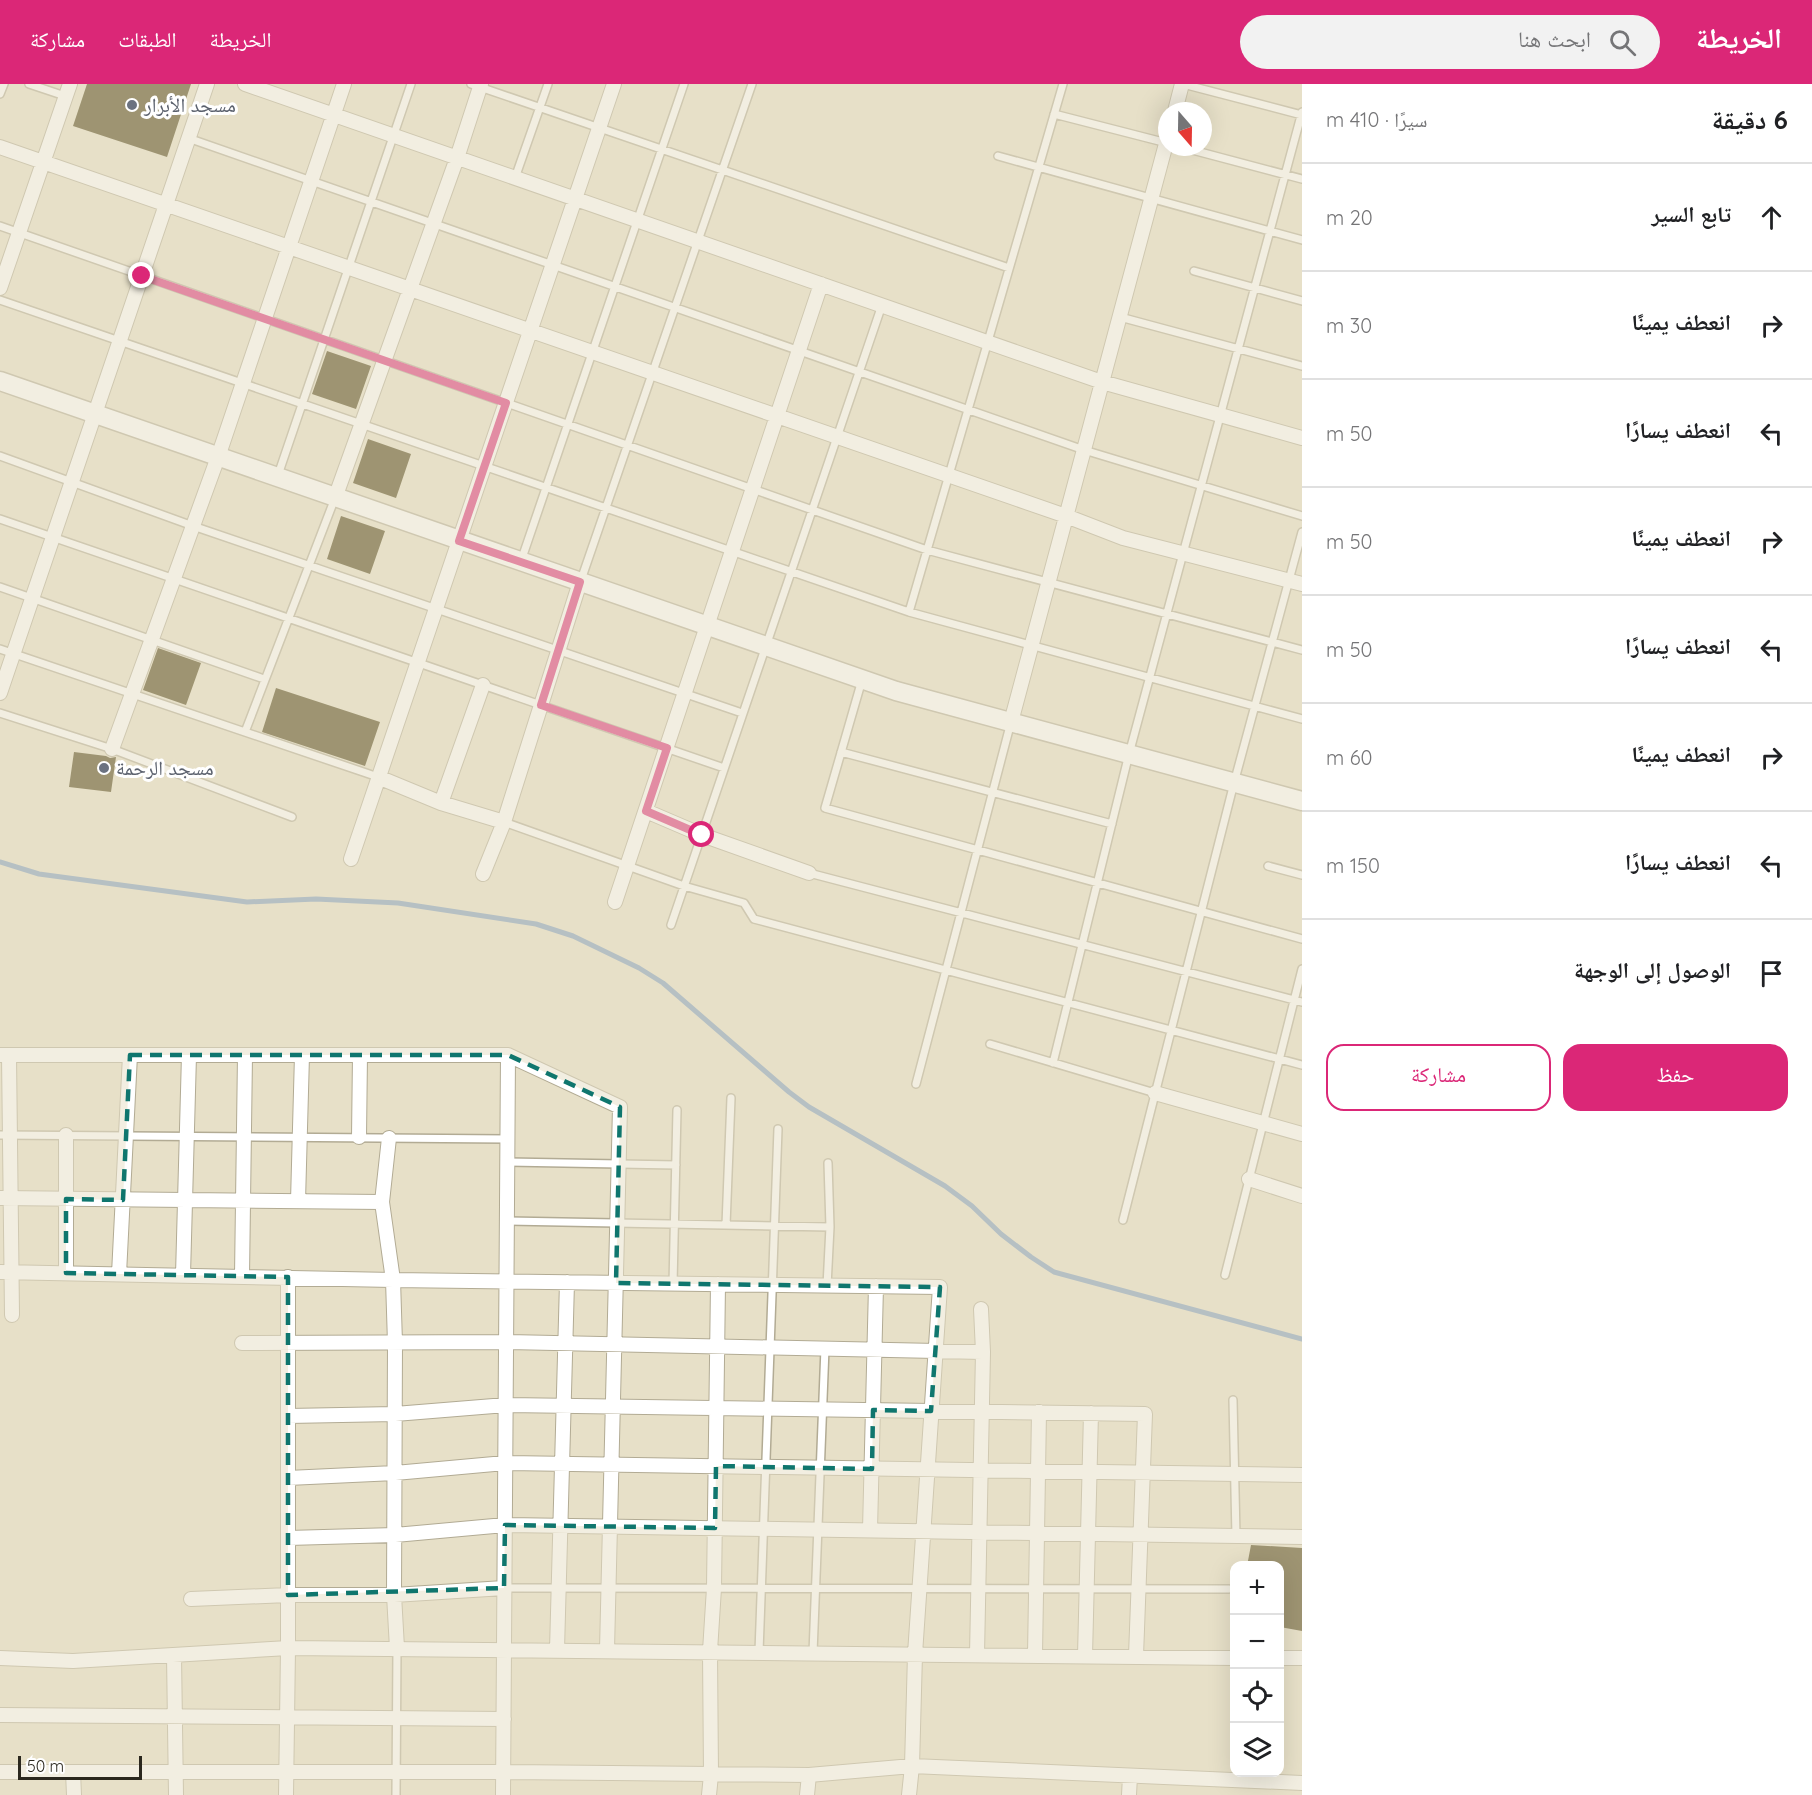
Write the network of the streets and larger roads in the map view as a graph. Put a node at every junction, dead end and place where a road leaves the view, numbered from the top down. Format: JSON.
{"nodes":[{"id":1,"x":207,"y":84,"type":"edge"},
{"id":2,"x":245,"y":84,"type":"edge"},
{"id":3,"x":344,"y":84,"type":"edge"},
{"id":4,"x":614,"y":84,"type":"edge"},
{"id":5,"x":1183,"y":84,"type":"edge"},
{"id":6,"x":478,"y":85,"type":"edge"},
{"id":7,"x":67,"y":90,"type":"edge"},
{"id":8,"x":1178,"y":102,"type":"edge"},
{"id":9,"x":333,"y":115,"type":"junction"},
{"id":10,"x":0,"y":147,"type":"edge"},
{"id":11,"x":1163,"y":156,"type":"edge"},
{"id":12,"x":457,"y":158,"type":"junction"},
{"id":13,"x":43,"y":162,"type":"junction"},
{"id":14,"x":575,"y":199,"type":"junction"},
{"id":15,"x":166,"y":205,"type":"junction"},
{"id":16,"x":289,"y":247,"type":"junction"},
{"id":17,"x":821,"y":284,"type":"junction"},
{"id":18,"x":0,"y":288,"type":"edge"},
{"id":19,"x":410,"y":289,"type":"junction"},
{"id":20,"x":530,"y":331,"type":"junction"},
{"id":21,"x":0,"y":381,"type":"edge"},
{"id":22,"x":1102,"y":382,"type":"junction"},
{"id":23,"x":94,"y":415,"type":"junction"},
{"id":24,"x":777,"y":416,"type":"junction"},
{"id":25,"x":1302,"y":438,"type":"edge"},
{"id":26,"x":218,"y":458,"type":"junction"},
{"id":27,"x":334,"y":498,"type":"junction"},
{"id":28,"x":1066,"y":516,"type":"junction"},
{"id":29,"x":459,"y":541,"type":"junction"},
{"id":30,"x":580,"y":582,"type":"junction"},
{"id":31,"x":1295,"y":583,"type":"edge"},
{"id":32,"x":707,"y":626,"type":"junction"},
{"id":33,"x":7,"y":652,"type":"edge"},
{"id":34,"x":483,"y":685,"type":"road end"},
{"id":35,"x":0,"y":693,"type":"edge"},
{"id":36,"x":1011,"y":722,"type":"junction"},
{"id":37,"x":112,"y":748,"type":"road end"},
{"id":38,"x":378,"y":777,"type":"junction"},
{"id":39,"x":1302,"y":801,"type":"edge"},
{"id":40,"x":441,"y":803,"type":"junction"},
{"id":41,"x":646,"y":811,"type":"junction"},
{"id":42,"x":504,"y":822,"type":"junction"},
{"id":43,"x":351,"y":858,"type":"dead end"},
{"id":44,"x":809,"y":873,"type":"road end"},
{"id":45,"x":483,"y":874,"type":"dead end"},
{"id":46,"x":615,"y":902,"type":"dead end"},
{"id":47,"x":4,"y":1055,"type":"edge"},
{"id":48,"x":130,"y":1055,"type":"junction"},
{"id":49,"x":189,"y":1055,"type":"junction"},
{"id":50,"x":245,"y":1055,"type":"junction"},
{"id":51,"x":302,"y":1055,"type":"junction"},
{"id":52,"x":360,"y":1055,"type":"junction"},
{"id":53,"x":508,"y":1055,"type":"junction"},
{"id":54,"x":1155,"y":1093,"type":"road end"},
{"id":55,"x":1302,"y":1134,"type":"edge"},
{"id":56,"x":5,"y":1135,"type":"edge"},
{"id":57,"x":66,"y":1135,"type":"road end"},
{"id":58,"x":359,"y":1137,"type":"road end"},
{"id":59,"x":389,"y":1138,"type":"road end"},
{"id":60,"x":1249,"y":1179,"type":"road end"},
{"id":61,"x":1302,"y":1196,"type":"edge"},
{"id":62,"x":5,"y":1198,"type":"edge"},
{"id":63,"x":66,"y":1199,"type":"junction"},
{"id":64,"x":123,"y":1200,"type":"junction"},
{"id":65,"x":185,"y":1200,"type":"junction"},
{"id":66,"x":243,"y":1201,"type":"junction"},
{"id":67,"x":298,"y":1201,"type":"junction"},
{"id":68,"x":382,"y":1202,"type":"junction"},
{"id":69,"x":5,"y":1272,"type":"edge"},
{"id":70,"x":66,"y":1273,"type":"junction"},
{"id":71,"x":119,"y":1274,"type":"junction"},
{"id":72,"x":183,"y":1275,"type":"junction"},
{"id":73,"x":242,"y":1276,"type":"junction"},
{"id":74,"x":288,"y":1277,"type":"junction"},
{"id":75,"x":393,"y":1280,"type":"junction"},
{"id":76,"x":506,"y":1281,"type":"junction"},
{"id":77,"x":567,"y":1282,"type":"junction"},
{"id":78,"x":616,"y":1283,"type":"junction"},
{"id":79,"x":718,"y":1284,"type":"junction"},
{"id":80,"x":876,"y":1286,"type":"junction"},
{"id":81,"x":981,"y":1309,"type":"dead end"},
{"id":82,"x":12,"y":1315,"type":"dead end"},
{"id":83,"x":506,"y":1342,"type":"junction"},
{"id":84,"x":242,"y":1343,"type":"dead end"},
{"id":85,"x":288,"y":1343,"type":"junction"},
{"id":86,"x":395,"y":1343,"type":"junction"},
{"id":87,"x":565,"y":1343,"type":"junction"},
{"id":88,"x":615,"y":1344,"type":"junction"},
{"id":89,"x":718,"y":1346,"type":"junction"},
{"id":90,"x":875,"y":1349,"type":"junction"},
{"id":91,"x":936,"y":1351,"type":"junction"},
{"id":92,"x":983,"y":1352,"type":"junction"},
{"id":93,"x":506,"y":1405,"type":"junction"},
{"id":94,"x":563,"y":1406,"type":"junction"},
{"id":95,"x":613,"y":1406,"type":"junction"},
{"id":96,"x":717,"y":1408,"type":"junction"},
{"id":97,"x":873,"y":1410,"type":"junction"},
{"id":98,"x":931,"y":1411,"type":"junction"},
{"id":99,"x":982,"y":1412,"type":"junction"},
{"id":100,"x":1039,"y":1412,"type":"junction"},
{"id":101,"x":1090,"y":1413,"type":"junction"},
{"id":102,"x":395,"y":1414,"type":"junction"},
{"id":103,"x":288,"y":1416,"type":"junction"},
{"id":104,"x":505,"y":1463,"type":"junction"},
{"id":105,"x":562,"y":1464,"type":"junction"},
{"id":106,"x":612,"y":1465,"type":"junction"},
{"id":107,"x":716,"y":1466,"type":"junction"},
{"id":108,"x":872,"y":1469,"type":"junction"},
{"id":109,"x":927,"y":1470,"type":"junction"},
{"id":110,"x":981,"y":1470,"type":"junction"},
{"id":111,"x":1038,"y":1471,"type":"junction"},
{"id":112,"x":1089,"y":1472,"type":"junction"},
{"id":113,"x":395,"y":1473,"type":"junction"},
{"id":114,"x":1143,"y":1473,"type":"junction"},
{"id":115,"x":1302,"y":1475,"type":"edge"},
{"id":116,"x":288,"y":1478,"type":"junction"},
{"id":117,"x":505,"y":1525,"type":"junction"},
{"id":118,"x":560,"y":1526,"type":"junction"},
{"id":119,"x":610,"y":1527,"type":"junction"},
{"id":120,"x":715,"y":1528,"type":"junction"},
{"id":121,"x":870,"y":1530,"type":"junction"},
{"id":122,"x":923,"y":1531,"type":"junction"},
{"id":123,"x":980,"y":1532,"type":"junction"},
{"id":124,"x":1037,"y":1533,"type":"junction"},
{"id":125,"x":1088,"y":1534,"type":"junction"},
{"id":126,"x":1141,"y":1534,"type":"junction"},
{"id":127,"x":395,"y":1535,"type":"junction"},
{"id":128,"x":1302,"y":1537,"type":"edge"},
{"id":129,"x":288,"y":1538,"type":"junction"},
{"id":130,"x":504,"y":1588,"type":"junction"},
{"id":131,"x":288,"y":1595,"type":"junction"},
{"id":132,"x":394,"y":1595,"type":"junction"},
{"id":133,"x":191,"y":1599,"type":"dead end"},
{"id":134,"x":288,"y":1648,"type":"junction"},
{"id":135,"x":397,"y":1648,"type":"junction"},
{"id":136,"x":504,"y":1649,"type":"junction"},
{"id":137,"x":556,"y":1650,"type":"junction"},
{"id":138,"x":607,"y":1650,"type":"junction"},
{"id":139,"x":710,"y":1651,"type":"junction"},
{"id":140,"x":915,"y":1654,"type":"junction"},
{"id":141,"x":174,"y":1655,"type":"junction"},
{"id":142,"x":977,"y":1655,"type":"junction"},
{"id":143,"x":1035,"y":1655,"type":"junction"},
{"id":144,"x":1085,"y":1656,"type":"junction"},
{"id":145,"x":1136,"y":1656,"type":"junction"},
{"id":146,"x":0,"y":1658,"type":"edge"},
{"id":147,"x":1230,"y":1658,"type":"edge"},
{"id":148,"x":1284,"y":1658,"type":"edge"},
{"id":149,"x":1302,"y":1658,"type":"edge"},
{"id":150,"x":0,"y":1715,"type":"edge"},
{"id":151,"x":175,"y":1716,"type":"junction"},
{"id":152,"x":288,"y":1717,"type":"junction"},
{"id":153,"x":504,"y":1719,"type":"junction"},
{"id":154,"x":912,"y":1766,"type":"junction"},
{"id":155,"x":0,"y":1772,"type":"edge"},
{"id":156,"x":73,"y":1772,"type":"junction"},
{"id":157,"x":176,"y":1772,"type":"junction"},
{"id":158,"x":286,"y":1772,"type":"junction"},
{"id":159,"x":503,"y":1772,"type":"junction"},
{"id":160,"x":711,"y":1775,"type":"junction"},
{"id":161,"x":809,"y":1775,"type":"junction"},
{"id":162,"x":1130,"y":1776,"type":"junction"},
{"id":163,"x":1302,"y":1783,"type":"edge"},
{"id":164,"x":74,"y":1795,"type":"edge"},
{"id":165,"x":176,"y":1795,"type":"edge"},
{"id":166,"x":286,"y":1795,"type":"edge"},
{"id":167,"x":503,"y":1795,"type":"edge"},
{"id":168,"x":709,"y":1795,"type":"edge"},
{"id":169,"x":807,"y":1795,"type":"edge"},
{"id":170,"x":909,"y":1795,"type":"edge"},
{"id":171,"x":1129,"y":1795,"type":"edge"}],
"edges":[{"from":1,"to":15,"type":"street"},
{"from":2,"to":9,"type":"street"},
{"from":3,"to":9,"type":"street"},
{"from":4,"to":14,"type":"street"},
{"from":5,"to":8,"type":"street"},
{"from":6,"to":12,"type":"street"},
{"from":7,"to":13,"type":"street"},
{"from":9,"to":12,"type":"street"},
{"from":9,"to":16,"type":"street"},
{"from":10,"to":13,"type":"street"},
{"from":11,"to":22,"type":"street"},
{"from":12,"to":14,"type":"street"},
{"from":12,"to":19,"type":"street"},
{"from":13,"to":15,"type":"street"},
{"from":13,"to":18,"type":"street"},
{"from":14,"to":17,"type":"street"},
{"from":14,"to":20,"type":"street"},
{"from":15,"to":16,"type":"street"},
{"from":15,"to":23,"type":"street"},
{"from":16,"to":19,"type":"street"},
{"from":16,"to":26,"type":"street"},
{"from":17,"to":22,"type":"street"},
{"from":17,"to":24,"type":"street"},
{"from":19,"to":20,"type":"street"},
{"from":19,"to":27,"type":"street"},
{"from":20,"to":24,"type":"street"},
{"from":20,"to":29,"type":"street"},
{"from":21,"to":23,"type":"street"},
{"from":22,"to":25,"type":"street"},
{"from":22,"to":28,"type":"street"},
{"from":23,"to":26,"type":"street"},
{"from":23,"to":33,"type":"street"},
{"from":24,"to":28,"type":"street"},
{"from":24,"to":32,"type":"street"},
{"from":26,"to":27,"type":"street"},
{"from":26,"to":37,"type":"street"},
{"from":27,"to":29,"type":"street"},
{"from":28,"to":31,"type":"street"},
{"from":28,"to":36,"type":"street"},
{"from":29,"to":30,"type":"street"},
{"from":29,"to":38,"type":"street"},
{"from":30,"to":32,"type":"street"},
{"from":30,"to":42,"type":"street"},
{"from":32,"to":36,"type":"street"},
{"from":32,"to":41,"type":"street"},
{"from":33,"to":35,"type":"street"},
{"from":34,"to":40,"type":"street"},
{"from":36,"to":39,"type":"street"},
{"from":38,"to":40,"type":"street"},
{"from":38,"to":43,"type":"street"},
{"from":40,"to":42,"type":"street"},
{"from":41,"to":44,"type":"street"},
{"from":41,"to":46,"type":"street"},
{"from":42,"to":45,"type":"street"},
{"from":47,"to":48,"type":"street"},
{"from":47,"to":56,"type":"street"},
{"from":48,"to":49,"type":"street"},
{"from":48,"to":64,"type":"street"},
{"from":49,"to":50,"type":"street"},
{"from":49,"to":65,"type":"street"},
{"from":50,"to":51,"type":"street"},
{"from":50,"to":66,"type":"street"},
{"from":51,"to":52,"type":"street"},
{"from":51,"to":67,"type":"street"},
{"from":52,"to":53,"type":"street"},
{"from":52,"to":58,"type":"street"},
{"from":53,"to":76,"type":"street"},
{"from":53,"to":78,"type":"street"},
{"from":54,"to":55,"type":"street"},
{"from":56,"to":62,"type":"street"},
{"from":57,"to":63,"type":"street"},
{"from":59,"to":68,"type":"street"},
{"from":60,"to":61,"type":"street"},
{"from":62,"to":63,"type":"street"},
{"from":62,"to":69,"type":"street"},
{"from":63,"to":64,"type":"street"},
{"from":63,"to":70,"type":"street"},
{"from":64,"to":65,"type":"street"},
{"from":64,"to":71,"type":"street"},
{"from":65,"to":66,"type":"street"},
{"from":65,"to":72,"type":"street"},
{"from":66,"to":67,"type":"street"},
{"from":66,"to":73,"type":"street"},
{"from":67,"to":68,"type":"street"},
{"from":68,"to":75,"type":"street"},
{"from":69,"to":70,"type":"street"},
{"from":69,"to":82,"type":"street"},
{"from":70,"to":71,"type":"street"},
{"from":71,"to":72,"type":"street"},
{"from":72,"to":73,"type":"street"},
{"from":73,"to":74,"type":"street"},
{"from":74,"to":75,"type":"street"},
{"from":74,"to":85,"type":"street"},
{"from":75,"to":76,"type":"street"},
{"from":75,"to":86,"type":"street"},
{"from":76,"to":77,"type":"street"},
{"from":76,"to":83,"type":"street"},
{"from":77,"to":78,"type":"street"},
{"from":77,"to":87,"type":"street"},
{"from":78,"to":79,"type":"street"},
{"from":78,"to":88,"type":"street"},
{"from":79,"to":80,"type":"street"},
{"from":79,"to":89,"type":"street"},
{"from":80,"to":90,"type":"street"},
{"from":80,"to":91,"type":"street"},
{"from":81,"to":92,"type":"street"},
{"from":83,"to":86,"type":"street"},
{"from":83,"to":87,"type":"street"},
{"from":83,"to":93,"type":"street"},
{"from":84,"to":85,"type":"street"},
{"from":85,"to":86,"type":"street"},
{"from":85,"to":103,"type":"street"},
{"from":86,"to":102,"type":"street"},
{"from":87,"to":88,"type":"street"},
{"from":87,"to":94,"type":"street"},
{"from":88,"to":89,"type":"street"},
{"from":88,"to":95,"type":"street"},
{"from":89,"to":90,"type":"street"},
{"from":89,"to":96,"type":"street"},
{"from":90,"to":91,"type":"street"},
{"from":90,"to":97,"type":"street"},
{"from":91,"to":92,"type":"street"},
{"from":91,"to":98,"type":"street"},
{"from":92,"to":99,"type":"street"},
{"from":93,"to":94,"type":"street"},
{"from":93,"to":102,"type":"street"},
{"from":93,"to":104,"type":"street"},
{"from":94,"to":95,"type":"street"},
{"from":94,"to":105,"type":"street"},
{"from":95,"to":96,"type":"street"},
{"from":95,"to":106,"type":"street"},
{"from":96,"to":97,"type":"street"},
{"from":96,"to":107,"type":"street"},
{"from":97,"to":98,"type":"street"},
{"from":97,"to":108,"type":"street"},
{"from":98,"to":99,"type":"street"},
{"from":98,"to":109,"type":"street"},
{"from":99,"to":100,"type":"street"},
{"from":99,"to":110,"type":"street"},
{"from":100,"to":101,"type":"street"},
{"from":100,"to":111,"type":"street"},
{"from":101,"to":112,"type":"street"},
{"from":101,"to":114,"type":"street"},
{"from":102,"to":103,"type":"street"},
{"from":102,"to":113,"type":"street"},
{"from":103,"to":116,"type":"street"},
{"from":104,"to":105,"type":"street"},
{"from":104,"to":113,"type":"street"},
{"from":104,"to":117,"type":"street"},
{"from":105,"to":106,"type":"street"},
{"from":105,"to":118,"type":"street"},
{"from":106,"to":107,"type":"street"},
{"from":106,"to":119,"type":"street"},
{"from":107,"to":108,"type":"street"},
{"from":107,"to":120,"type":"street"},
{"from":108,"to":109,"type":"street"},
{"from":108,"to":121,"type":"street"},
{"from":109,"to":110,"type":"street"},
{"from":109,"to":122,"type":"street"},
{"from":110,"to":111,"type":"street"},
{"from":110,"to":123,"type":"street"},
{"from":111,"to":112,"type":"street"},
{"from":111,"to":124,"type":"street"},
{"from":112,"to":114,"type":"street"},
{"from":112,"to":125,"type":"street"},
{"from":113,"to":116,"type":"street"},
{"from":113,"to":127,"type":"street"},
{"from":114,"to":115,"type":"street"},
{"from":114,"to":126,"type":"street"},
{"from":116,"to":129,"type":"street"},
{"from":117,"to":118,"type":"street"},
{"from":117,"to":127,"type":"street"},
{"from":117,"to":130,"type":"street"},
{"from":118,"to":119,"type":"street"},
{"from":118,"to":137,"type":"street"},
{"from":119,"to":120,"type":"street"},
{"from":119,"to":138,"type":"street"},
{"from":120,"to":121,"type":"street"},
{"from":120,"to":139,"type":"street"},
{"from":121,"to":122,"type":"street"},
{"from":122,"to":123,"type":"street"},
{"from":122,"to":140,"type":"street"},
{"from":123,"to":124,"type":"street"},
{"from":123,"to":142,"type":"street"},
{"from":124,"to":125,"type":"street"},
{"from":124,"to":143,"type":"street"},
{"from":125,"to":126,"type":"street"},
{"from":125,"to":144,"type":"street"},
{"from":126,"to":128,"type":"street"},
{"from":126,"to":145,"type":"street"},
{"from":127,"to":129,"type":"street"},
{"from":127,"to":132,"type":"street"},
{"from":129,"to":131,"type":"street"},
{"from":130,"to":132,"type":"street"},
{"from":130,"to":136,"type":"street"},
{"from":131,"to":132,"type":"street"},
{"from":131,"to":133,"type":"street"},
{"from":131,"to":134,"type":"street"},
{"from":132,"to":135,"type":"street"},
{"from":134,"to":135,"type":"street"},
{"from":134,"to":141,"type":"street"},
{"from":134,"to":152,"type":"street"},
{"from":135,"to":136,"type":"street"},
{"from":136,"to":137,"type":"street"},
{"from":136,"to":153,"type":"street"},
{"from":137,"to":138,"type":"street"},
{"from":138,"to":139,"type":"street"},
{"from":139,"to":140,"type":"street"},
{"from":139,"to":160,"type":"street"},
{"from":140,"to":142,"type":"street"},
{"from":140,"to":154,"type":"street"},
{"from":141,"to":146,"type":"street"},
{"from":141,"to":151,"type":"street"},
{"from":142,"to":143,"type":"street"},
{"from":143,"to":144,"type":"street"},
{"from":144,"to":145,"type":"street"},
{"from":145,"to":147,"type":"street"},
{"from":148,"to":149,"type":"street"},
{"from":150,"to":151,"type":"street"},
{"from":151,"to":152,"type":"street"},
{"from":151,"to":157,"type":"street"},
{"from":152,"to":153,"type":"street"},
{"from":152,"to":158,"type":"street"},
{"from":153,"to":159,"type":"street"},
{"from":154,"to":161,"type":"street"},
{"from":154,"to":162,"type":"street"},
{"from":154,"to":170,"type":"street"},
{"from":155,"to":156,"type":"street"},
{"from":156,"to":157,"type":"street"},
{"from":156,"to":164,"type":"street"},
{"from":157,"to":158,"type":"street"},
{"from":157,"to":165,"type":"street"},
{"from":158,"to":159,"type":"street"},
{"from":158,"to":166,"type":"street"},
{"from":159,"to":160,"type":"street"},
{"from":159,"to":167,"type":"street"},
{"from":160,"to":161,"type":"street"},
{"from":160,"to":168,"type":"street"},
{"from":161,"to":169,"type":"street"},
{"from":162,"to":163,"type":"street"},
{"from":162,"to":171,"type":"street"}]}
